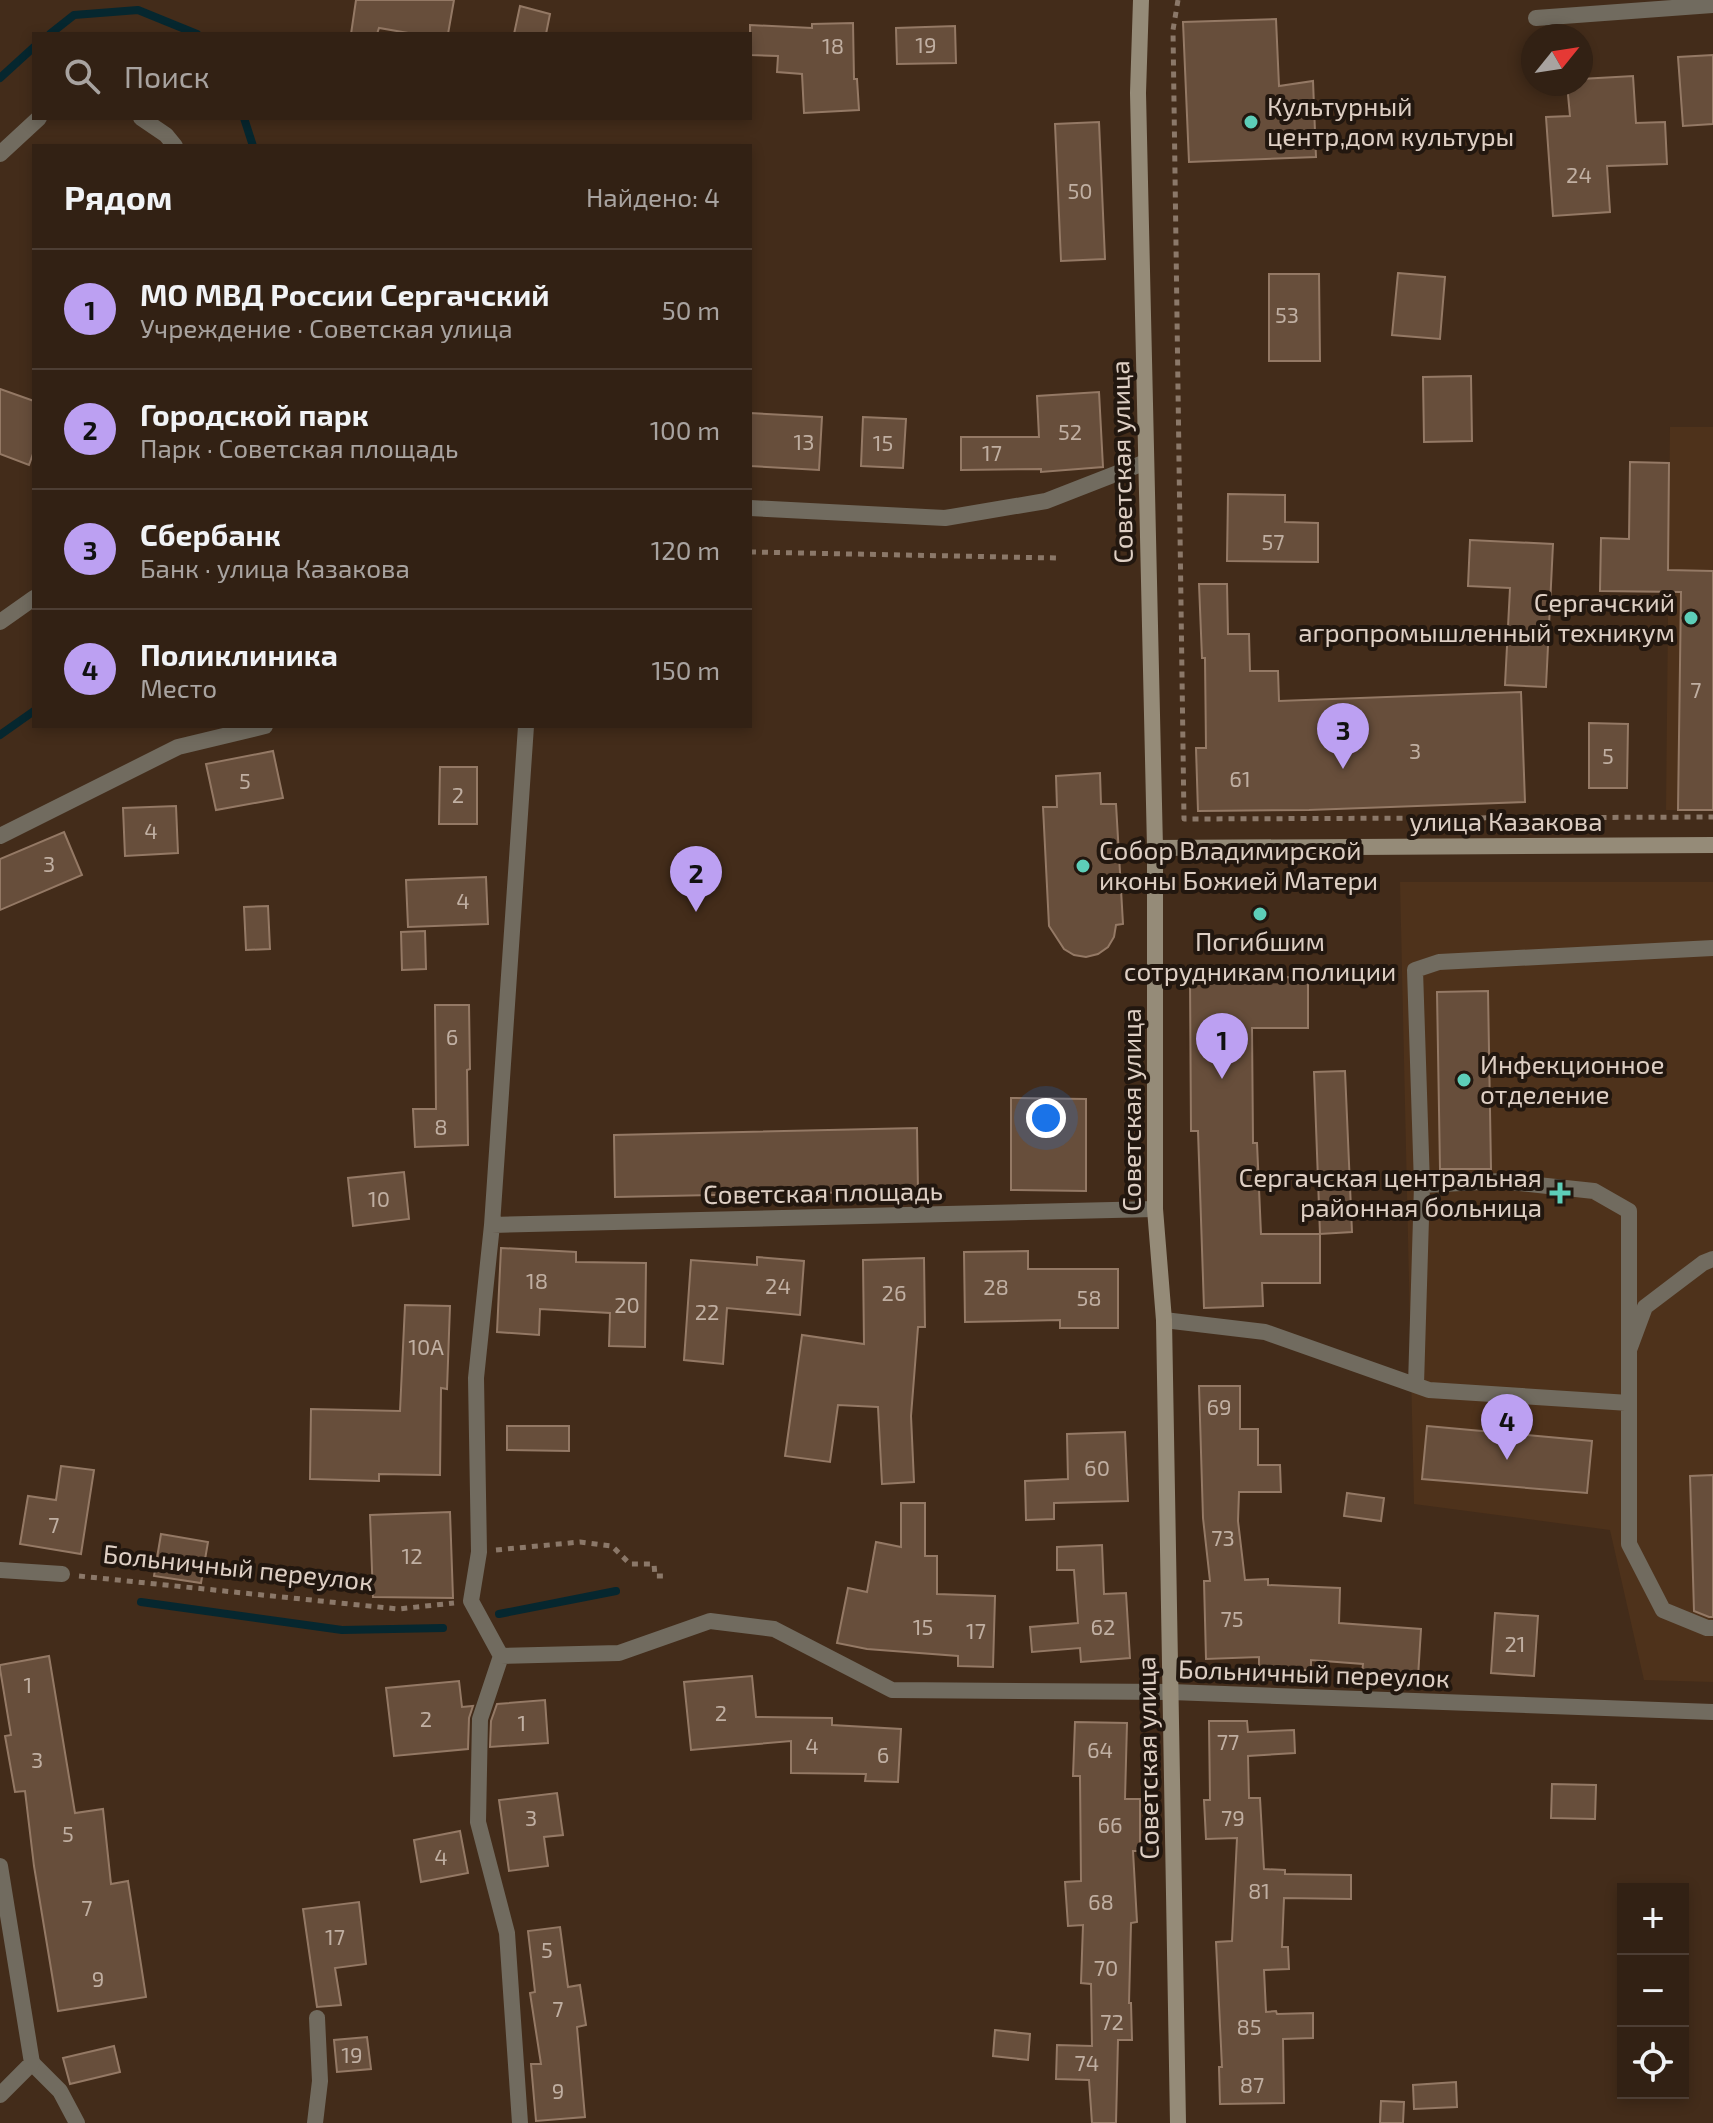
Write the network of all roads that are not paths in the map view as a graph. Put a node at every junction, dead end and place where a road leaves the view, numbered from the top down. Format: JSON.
{"nodes":[{"id":1,"x":1141,"y":0,"type":"edge"},
{"id":2,"x":1713,"y":5,"type":"edge"},
{"id":3,"x":1536,"y":18,"type":"dead end"},
{"id":4,"x":37,"y":120,"type":"edge"},
{"id":5,"x":144,"y":120,"type":"edge"},
{"id":6,"x":173,"y":144,"type":"edge"},
{"id":7,"x":0,"y":154,"type":"edge"},
{"id":8,"x":1146,"y":462,"type":"junction"},
{"id":9,"x":752,"y":508,"type":"edge"},
{"id":10,"x":32,"y":599,"type":"edge"},
{"id":11,"x":0,"y":622,"type":"edge"},
{"id":12,"x":257,"y":728,"type":"edge"},
{"id":13,"x":526,"y":728,"type":"edge"},
{"id":14,"x":0,"y":836,"type":"edge"},
{"id":15,"x":1713,"y":845,"type":"edge"},
{"id":16,"x":1155,"y":848,"type":"junction"},
{"id":17,"x":1713,"y":948,"type":"edge"},
{"id":18,"x":1422,"y":1185,"type":"junction"},
{"id":19,"x":1155,"y":1209,"type":"junction"},
{"id":20,"x":492,"y":1225,"type":"junction"},
{"id":21,"x":1713,"y":1259,"type":"edge"},
{"id":22,"x":1164,"y":1320,"type":"junction"},
{"id":23,"x":1629,"y":1350,"type":"junction"},
{"id":24,"x":1416,"y":1385,"type":"junction"},
{"id":25,"x":1629,"y":1403,"type":"junction"},
{"id":26,"x":0,"y":1570,"type":"edge"},
{"id":27,"x":62,"y":1574,"type":"road end"},
{"id":28,"x":1713,"y":1628,"type":"edge"},
{"id":29,"x":501,"y":1656,"type":"junction"},
{"id":30,"x":1171,"y":1692,"type":"junction"},
{"id":31,"x":1713,"y":1712,"type":"edge"},
{"id":32,"x":0,"y":1866,"type":"edge"},
{"id":33,"x":317,"y":2018,"type":"dead end"},
{"id":34,"x":32,"y":2063,"type":"junction"},
{"id":35,"x":0,"y":2095,"type":"edge"},
{"id":36,"x":77,"y":2123,"type":"edge"},
{"id":37,"x":315,"y":2123,"type":"edge"},
{"id":38,"x":520,"y":2123,"type":"edge"},
{"id":39,"x":1178,"y":2123,"type":"edge"}],
"edges":[{"from":1,"to":8,"type":"main road","name":"Советская улица"},
{"from":2,"to":3,"type":"street"},
{"from":4,"to":7,"type":"street"},
{"from":5,"to":6,"type":"street"},
{"from":8,"to":9,"type":"street"},
{"from":8,"to":16,"type":"main road","name":"Советская улица"},
{"from":10,"to":11,"type":"street"},
{"from":12,"to":14,"type":"street"},
{"from":13,"to":20,"type":"street"},
{"from":15,"to":16,"type":"main road","name":"улица Казакова"},
{"from":16,"to":19,"type":"main road","name":"Советская улица"},
{"from":17,"to":18,"type":"street"},
{"from":18,"to":23,"type":"street"},
{"from":18,"to":24,"type":"street"},
{"from":19,"to":20,"type":"street","name":"Советская площадь"},
{"from":19,"to":22,"type":"main road","name":"Советская улица"},
{"from":20,"to":29,"type":"street"},
{"from":21,"to":23,"type":"street"},
{"from":22,"to":24,"type":"street"},
{"from":22,"to":30,"type":"main road","name":"Советская улица"},
{"from":23,"to":25,"type":"street"},
{"from":24,"to":25,"type":"street"},
{"from":25,"to":28,"type":"street"},
{"from":26,"to":27,"type":"street"},
{"from":29,"to":30,"type":"street","name":"Больничный переулок"},
{"from":29,"to":38,"type":"street"},
{"from":30,"to":31,"type":"street","name":"Больничный переулок"},
{"from":30,"to":39,"type":"main road","name":"Советская улица"},
{"from":32,"to":34,"type":"street"},
{"from":33,"to":37,"type":"street"},
{"from":34,"to":35,"type":"street"},
{"from":34,"to":36,"type":"street"}]}
